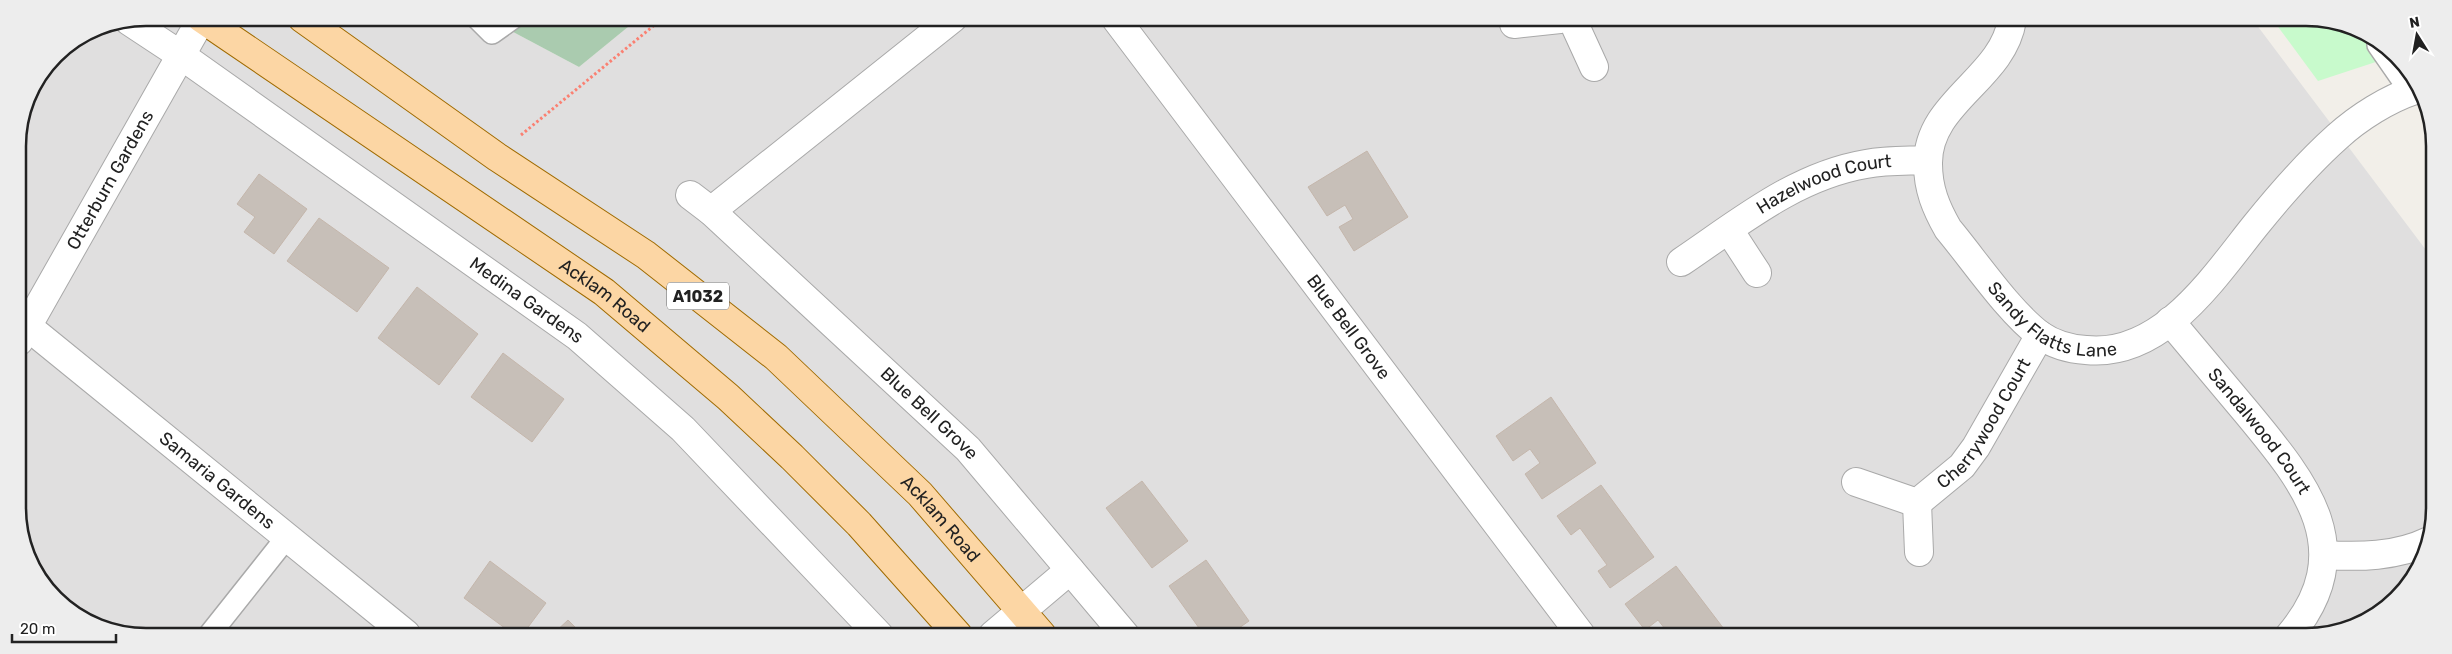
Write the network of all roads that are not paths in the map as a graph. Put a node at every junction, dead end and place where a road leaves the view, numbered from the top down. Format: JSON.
{"nodes":[{"id":1,"x":1575,"y":26,"type":"edge"},
{"id":2,"x":2010,"y":26,"type":"edge"},
{"id":3,"x":138,"y":27,"type":"edge"},
{"id":4,"x":197,"y":27,"type":"edge"},
{"id":5,"x":214,"y":27,"type":"edge"},
{"id":6,"x":315,"y":27,"type":"edge"},
{"id":7,"x":486,"y":27,"type":"edge"},
{"id":8,"x":501,"y":27,"type":"edge"},
{"id":9,"x":941,"y":27,"type":"edge"},
{"id":10,"x":1122,"y":27,"type":"edge"},
{"id":11,"x":182,"y":56,"type":"junction"},
{"id":12,"x":2389,"y":59,"type":"edge"},
{"id":13,"x":1594,"y":67,"type":"dead end"},
{"id":14,"x":2411,"y":89,"type":"edge"},
{"id":15,"x":2412,"y":90,"type":"edge"},
{"id":16,"x":1928,"y":160,"type":"junction"},
{"id":17,"x":1729,"y":230,"type":"junction"},
{"id":18,"x":1681,"y":262,"type":"dead end"},
{"id":19,"x":1757,"y":273,"type":"dead end"},
{"id":20,"x":2170,"y":321,"type":"junction"},
{"id":21,"x":26,"y":328,"type":"edge"},
{"id":22,"x":2040,"y":335,"type":"junction"},
{"id":23,"x":26,"y":337,"type":"edge"},
{"id":24,"x":1856,"y":482,"type":"dead end"},
{"id":25,"x":1917,"y":502,"type":"junction"},
{"id":26,"x":287,"y":538,"type":"junction"},
{"id":27,"x":2420,"y":544,"type":"edge"},
{"id":28,"x":1919,"y":552,"type":"dead end"},
{"id":29,"x":2324,"y":555,"type":"junction"},
{"id":30,"x":1070,"y":570,"type":"junction"},
{"id":31,"x":1021,"y":610,"type":"junction"},
{"id":32,"x":1574,"y":627,"type":"edge"},
{"id":33,"x":2295,"y":627,"type":"edge"},
{"id":34,"x":215,"y":628,"type":"edge"},
{"id":35,"x":398,"y":628,"type":"edge"},
{"id":36,"x":872,"y":628,"type":"edge"},
{"id":37,"x":951,"y":628,"type":"edge"},
{"id":38,"x":1001,"y":628,"type":"edge"},
{"id":39,"x":1036,"y":628,"type":"edge"},
{"id":40,"x":1119,"y":628,"type":"edge"}],
"edges":[{"from":1,"to":13,"type":"street"},
{"from":2,"to":16,"type":"street","name":"Sandy Flatts Lane"},
{"from":3,"to":11,"type":"street","name":"Medina Gardens"},
{"from":4,"to":11,"type":"street","name":"Otterburn Gardens"},
{"from":5,"to":37,"type":"main road","name":"Acklam Road"},
{"from":6,"to":31,"type":"main road","name":"Acklam Road","number":"A1032"},
{"from":7,"to":8,"type":"lane"},
{"from":9,"to":30,"type":"street","name":"Blue Bell Grove"},
{"from":10,"to":32,"type":"street","name":"Blue Bell Grove"},
{"from":11,"to":21,"type":"street","name":"Otterburn Gardens"},
{"from":11,"to":36,"type":"street","name":"Medina Gardens"},
{"from":12,"to":14,"type":"lane"},
{"from":15,"to":20,"type":"street","name":"Sandy Flatts Lane"},
{"from":16,"to":17,"type":"street","name":"Hazelwood Court"},
{"from":16,"to":22,"type":"street","name":"Sandy Flatts Lane"},
{"from":17,"to":18,"type":"street","name":"Hazelwood Court"},
{"from":17,"to":19,"type":"street"},
{"from":20,"to":22,"type":"street","name":"Sandy Flatts Lane"},
{"from":20,"to":29,"type":"street","name":"Sandalwood Court"},
{"from":22,"to":25,"type":"street","name":"Cherrywood Court"},
{"from":23,"to":26,"type":"street","name":"Samaria Gardens"},
{"from":24,"to":25,"type":"street"},
{"from":25,"to":28,"type":"street"},
{"from":26,"to":34,"type":"lane"},
{"from":26,"to":35,"type":"street","name":"Samaria Gardens"},
{"from":27,"to":29,"type":"street"},
{"from":29,"to":33,"type":"street","name":"Sandalwood Court"},
{"from":30,"to":31,"type":"street"},
{"from":30,"to":40,"type":"street","name":"Blue Bell Grove"},
{"from":31,"to":38,"type":"street"},
{"from":31,"to":39,"type":"main road","name":"Acklam Road","number":"A1032"}]}
